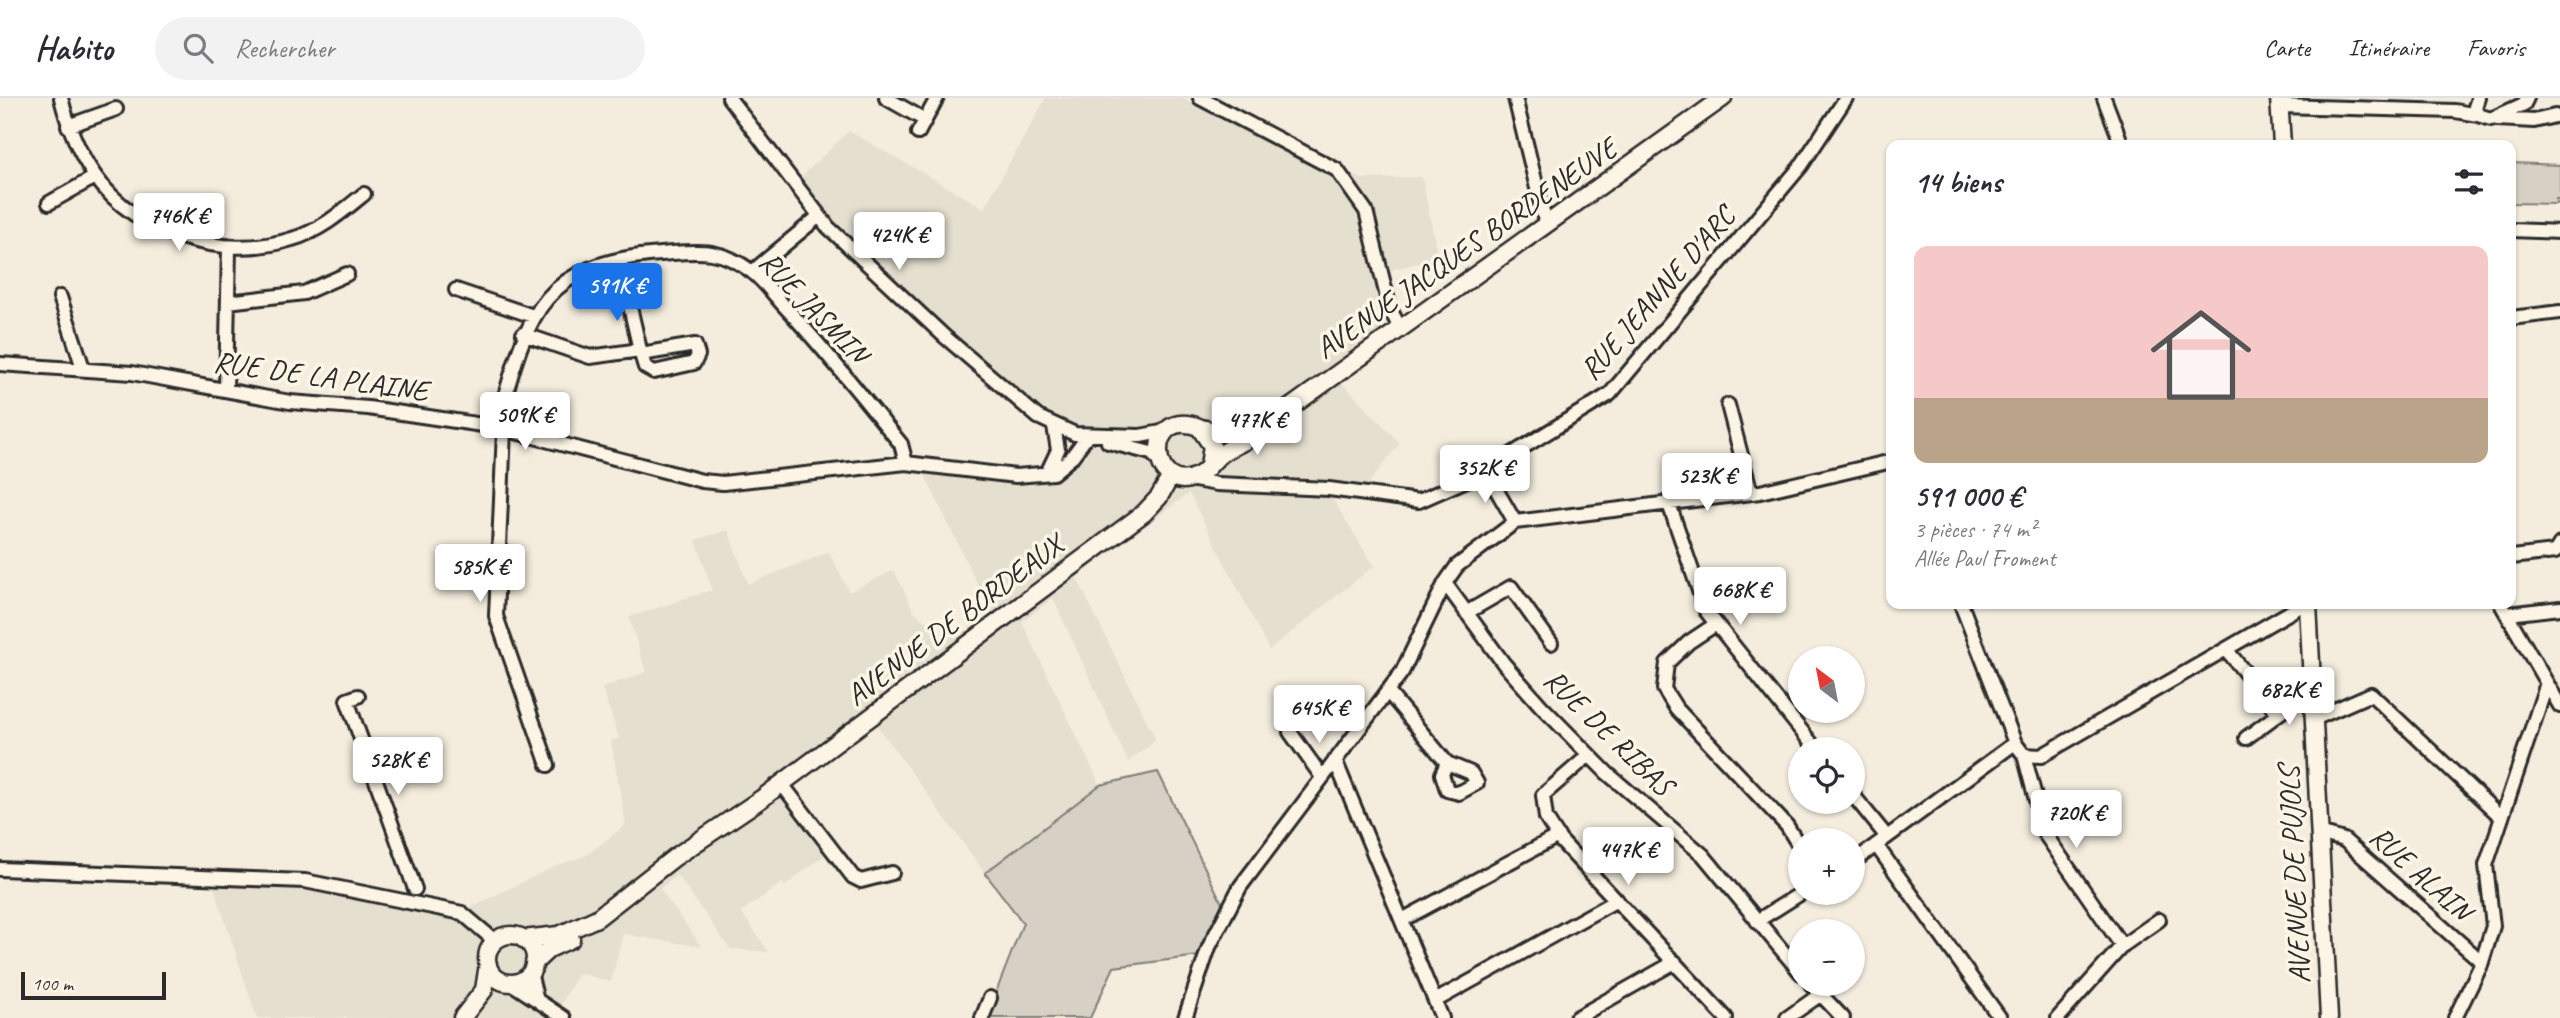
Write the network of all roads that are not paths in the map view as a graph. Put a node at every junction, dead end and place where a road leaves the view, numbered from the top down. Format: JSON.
{"nodes":[{"id":1,"x":61,"y":98,"type":"edge"},
{"id":2,"x":729,"y":98,"type":"edge"},
{"id":3,"x":886,"y":98,"type":"edge"},
{"id":4,"x":937,"y":98,"type":"edge"},
{"id":5,"x":1200,"y":98,"type":"edge"},
{"id":6,"x":1515,"y":98,"type":"edge"},
{"id":7,"x":1722,"y":98,"type":"edge"},
{"id":8,"x":1846,"y":98,"type":"edge"},
{"id":9,"x":2104,"y":98,"type":"edge"},
{"id":10,"x":2477,"y":98,"type":"edge"},
{"id":11,"x":2526,"y":101,"type":"edge"},
{"id":12,"x":2280,"y":102,"type":"edge"},
{"id":13,"x":116,"y":109,"type":"dead end"},
{"id":14,"x":2455,"y":111,"type":"junction"},
{"id":15,"x":2478,"y":115,"type":"junction"},
{"id":16,"x":2558,"y":116,"type":"edge"},
{"id":17,"x":2491,"y":119,"type":"junction"},
{"id":18,"x":925,"y":120,"type":"junction"},
{"id":19,"x":68,"y":127,"type":"junction"},
{"id":20,"x":918,"y":133,"type":"dead end"},
{"id":21,"x":2120,"y":140,"type":"edge"},
{"id":22,"x":2282,"y":140,"type":"edge"},
{"id":23,"x":95,"y":177,"type":"junction"},
{"id":24,"x":364,"y":194,"type":"dead end"},
{"id":25,"x":49,"y":203,"type":"dead end"},
{"id":26,"x":818,"y":217,"type":"junction"},
{"id":27,"x":1546,"y":225,"type":"junction"},
{"id":28,"x":2516,"y":230,"type":"edge"},
{"id":29,"x":2560,"y":232,"type":"edge"},
{"id":30,"x":229,"y":248,"type":"junction"},
{"id":31,"x":619,"y":260,"type":"junction"},
{"id":32,"x":752,"y":272,"type":"junction"},
{"id":33,"x":348,"y":274,"type":"dead end"},
{"id":34,"x":456,"y":290,"type":"dead end"},
{"id":35,"x":60,"y":297,"type":"dead end"},
{"id":36,"x":228,"y":302,"type":"junction"},
{"id":37,"x":2560,"y":312,"type":"edge"},
{"id":38,"x":533,"y":316,"type":"junction"},
{"id":39,"x":2516,"y":317,"type":"edge"},
{"id":40,"x":1400,"y":328,"type":"junction"},
{"id":41,"x":523,"y":334,"type":"junction"},
{"id":42,"x":0,"y":364,"type":"edge"},
{"id":43,"x":83,"y":368,"type":"junction"},
{"id":44,"x":226,"y":390,"type":"junction"},
{"id":45,"x":1728,"y":405,"type":"dead end"},
{"id":46,"x":1274,"y":419,"type":"junction"},
{"id":47,"x":1054,"y":426,"type":"junction"},
{"id":48,"x":1199,"y":427,"type":"junction"},
{"id":49,"x":500,"y":428,"type":"junction"},
{"id":50,"x":1167,"y":431,"type":"junction"},
{"id":51,"x":1088,"y":435,"type":"junction"},
{"id":52,"x":1159,"y":460,"type":"junction"},
{"id":53,"x":1886,"y":462,"type":"edge"},
{"id":54,"x":906,"y":463,"type":"junction"},
{"id":55,"x":1209,"y":466,"type":"junction"},
{"id":56,"x":1485,"y":470,"type":"junction"},
{"id":57,"x":1047,"y":473,"type":"junction"},
{"id":58,"x":1171,"y":476,"type":"junction"},
{"id":59,"x":1189,"y":479,"type":"junction"},
{"id":60,"x":1223,"y":484,"type":"junction"},
{"id":61,"x":1751,"y":493,"type":"junction"},
{"id":62,"x":1668,"y":501,"type":"junction"},
{"id":63,"x":1515,"y":522,"type":"junction"},
{"id":64,"x":2560,"y":544,"type":"edge"},
{"id":65,"x":2516,"y":556,"type":"edge"},
{"id":66,"x":1446,"y":583,"type":"junction"},
{"id":67,"x":2560,"y":608,"type":"edge"},
{"id":68,"x":1963,"y":609,"type":"edge"},
{"id":69,"x":2297,"y":609,"type":"edge"},
{"id":70,"x":2306,"y":609,"type":"edge"},
{"id":71,"x":2504,"y":609,"type":"edge"},
{"id":72,"x":2516,"y":609,"type":"edge"},
{"id":73,"x":1466,"y":612,"type":"junction"},
{"id":74,"x":1716,"y":624,"type":"junction"},
{"id":75,"x":1550,"y":643,"type":"dead end"},
{"id":76,"x":2225,"y":649,"type":"junction"},
{"id":77,"x":2547,"y":683,"type":"junction"},
{"id":78,"x":2312,"y":689,"type":"junction"},
{"id":79,"x":1388,"y":692,"type":"junction"},
{"id":80,"x":358,"y":696,"type":"dead end"},
{"id":81,"x":2560,"y":706,"type":"edge"},
{"id":82,"x":2278,"y":714,"type":"junction"},
{"id":83,"x":2314,"y":719,"type":"junction"},
{"id":84,"x":1290,"y":732,"type":"dead end"},
{"id":85,"x":1806,"y":737,"type":"edge"},
{"id":86,"x":2246,"y":738,"type":"dead end"},
{"id":87,"x":2015,"y":743,"type":"junction"},
{"id":88,"x":2024,"y":755,"type":"junction"},
{"id":89,"x":1588,"y":756,"type":"junction"},
{"id":90,"x":1335,"y":760,"type":"junction"},
{"id":91,"x":1447,"y":763,"type":"dead end"},
{"id":92,"x":548,"y":765,"type":"dead end"},
{"id":93,"x":1322,"y":777,"type":"junction"},
{"id":94,"x":781,"y":783,"type":"junction"},
{"id":95,"x":761,"y":799,"type":"junction"},
{"id":96,"x":1865,"y":810,"type":"edge"},
{"id":97,"x":2502,"y":818,"type":"junction"},
{"id":98,"x":1788,"y":828,"type":"edge"},
{"id":99,"x":2319,"y":833,"type":"junction"},
{"id":100,"x":1558,"y":836,"type":"junction"},
{"id":101,"x":1887,"y":837,"type":"junction"},
{"id":102,"x":1876,"y":845,"type":"junction"},
{"id":103,"x":1865,"y":853,"type":"edge"},
{"id":104,"x":672,"y":859,"type":"junction"},
{"id":105,"x":0,"y":869,"type":"edge"},
{"id":106,"x":892,"y":873,"type":"dead end"},
{"id":107,"x":415,"y":890,"type":"dead end"},
{"id":108,"x":634,"y":900,"type":"junction"},
{"id":109,"x":1617,"y":900,"type":"junction"},
{"id":110,"x":1788,"y":901,"type":"edge"},
{"id":111,"x":1402,"y":920,"type":"junction"},
{"id":112,"x":2159,"y":920,"type":"dead end"},
{"id":113,"x":1757,"y":921,"type":"junction"},
{"id":114,"x":523,"y":939,"type":"junction"},
{"id":115,"x":495,"y":941,"type":"junction"},
{"id":116,"x":2122,"y":946,"type":"junction"},
{"id":117,"x":1788,"y":958,"type":"edge"},
{"id":118,"x":1675,"y":961,"type":"junction"},
{"id":119,"x":2482,"y":962,"type":"junction"},
{"id":120,"x":488,"y":964,"type":"junction"},
{"id":121,"x":532,"y":968,"type":"junction"},
{"id":122,"x":511,"y":983,"type":"junction"},
{"id":123,"x":1818,"y":996,"type":"edge"},
{"id":124,"x":1823,"y":996,"type":"edge"},
{"id":125,"x":536,"y":997,"type":"junction"},
{"id":126,"x":990,"y":998,"type":"dead end"},
{"id":127,"x":1435,"y":1000,"type":"junction"},
{"id":128,"x":462,"y":1018,"type":"edge"},
{"id":129,"x":470,"y":1018,"type":"edge"},
{"id":130,"x":564,"y":1018,"type":"edge"},
{"id":131,"x":982,"y":1018,"type":"edge"},
{"id":132,"x":1185,"y":1018,"type":"edge"},
{"id":133,"x":1442,"y":1018,"type":"edge"},
{"id":134,"x":1576,"y":1018,"type":"edge"},
{"id":135,"x":1726,"y":1018,"type":"edge"},
{"id":136,"x":1787,"y":1018,"type":"edge"},
{"id":137,"x":1843,"y":1018,"type":"edge"},
{"id":138,"x":2000,"y":1018,"type":"edge"},
{"id":139,"x":2058,"y":1018,"type":"edge"},
{"id":140,"x":2329,"y":1018,"type":"edge"},
{"id":141,"x":2455,"y":1018,"type":"edge"}],
"edges":[{"from":1,"to":19,"type":"street"},
{"from":2,"to":26,"type":"street"},
{"from":3,"to":18,"type":"street"},
{"from":4,"to":18,"type":"street"},
{"from":5,"to":40,"type":"street"},
{"from":6,"to":27,"type":"street"},
{"from":7,"to":27,"type":"main road","name":"AVENUE JACQUES BORDENEUVE"},
{"from":8,"to":56,"type":"street","name":"RUE JEANNE D'ARC"},
{"from":9,"to":21,"type":"street"},
{"from":10,"to":14,"type":"street"},
{"from":10,"to":15,"type":"street"},
{"from":11,"to":16,"type":"street"},
{"from":11,"to":17,"type":"street"},
{"from":12,"to":14,"type":"street"},
{"from":12,"to":22,"type":"main road"},
{"from":13,"to":19,"type":"street"},
{"from":14,"to":15,"type":"street"},
{"from":15,"to":17,"type":"street"},
{"from":16,"to":17,"type":"street"},
{"from":18,"to":20,"type":"street"},
{"from":19,"to":23,"type":"street"},
{"from":23,"to":25,"type":"street"},
{"from":23,"to":30,"type":"street"},
{"from":24,"to":30,"type":"street"},
{"from":26,"to":32,"type":"street"},
{"from":26,"to":47,"type":"street"},
{"from":27,"to":40,"type":"main road","name":"AVENUE JACQUES BORDENEUVE"},
{"from":28,"to":29,"type":"street"},
{"from":30,"to":36,"type":"street"},
{"from":31,"to":32,"type":"street","name":"RUE JASMIN"},
{"from":31,"to":38,"type":"street","name":"RUE JASMIN"},
{"from":31,"to":41,"type":"street"},
{"from":32,"to":54,"type":"street","name":"RUE JASMIN"},
{"from":33,"to":36,"type":"street"},
{"from":34,"to":38,"type":"street"},
{"from":35,"to":43,"type":"street"},
{"from":36,"to":44,"type":"street"},
{"from":37,"to":39,"type":"street"},
{"from":38,"to":41,"type":"street","name":"RUE JASMIN"},
{"from":40,"to":46,"type":"main road","name":"AVENUE JACQUES BORDENEUVE"},
{"from":41,"to":49,"type":"street","name":"RUE JASMIN"},
{"from":42,"to":43,"type":"street","name":"RUE DE LA PLAINE"},
{"from":43,"to":44,"type":"street","name":"RUE DE LA PLAINE"},
{"from":44,"to":49,"type":"street","name":"RUE DE LA PLAINE"},
{"from":45,"to":61,"type":"street"},
{"from":46,"to":48,"type":"main road","name":"AVENUE JACQUES BORDENEUVE"},
{"from":46,"to":55,"type":"main road","name":"AVENUE JACQUES BORDENEUVE"},
{"from":47,"to":51,"type":"street"},
{"from":47,"to":57,"type":"street"},
{"from":48,"to":50,"type":"main road"},
{"from":48,"to":55,"type":"main road"},
{"from":49,"to":54,"type":"street","name":"RUE DE LA PLAINE"},
{"from":49,"to":92,"type":"street","name":"RUE JASMIN"},
{"from":50,"to":51,"type":"street"},
{"from":50,"to":52,"type":"main road"},
{"from":51,"to":52,"type":"street"},
{"from":51,"to":57,"type":"street"},
{"from":52,"to":58,"type":"main road"},
{"from":53,"to":61,"type":"street"},
{"from":54,"to":57,"type":"street","name":"RUE DE LA PLAINE"},
{"from":55,"to":59,"type":"main road"},
{"from":55,"to":60,"type":"street"},
{"from":56,"to":60,"type":"street","name":"RUE JEANNE D'ARC"},
{"from":56,"to":63,"type":"street"},
{"from":58,"to":59,"type":"main road"},
{"from":58,"to":94,"type":"main road","name":"AVENUE DE BORDEAUX"},
{"from":59,"to":60,"type":"street","name":"RUE JEANNE D'ARC"},
{"from":61,"to":62,"type":"street"},
{"from":62,"to":63,"type":"street"},
{"from":62,"to":74,"type":"street"},
{"from":63,"to":66,"type":"street"},
{"from":64,"to":65,"type":"street"},
{"from":66,"to":73,"type":"street","name":"RUE DE RIBAS"},
{"from":66,"to":79,"type":"street"},
{"from":67,"to":72,"type":"street"},
{"from":68,"to":87,"type":"street"},
{"from":69,"to":76,"type":"street"},
{"from":70,"to":78,"type":"main road","name":"AVENUE DE PUJOLS"},
{"from":71,"to":77,"type":"street"},
{"from":73,"to":75,"type":"street"},
{"from":73,"to":89,"type":"street","name":"RUE DE RIBAS"},
{"from":74,"to":85,"type":"street"},
{"from":74,"to":98,"type":"street"},
{"from":76,"to":82,"type":"street"},
{"from":76,"to":88,"type":"street"},
{"from":77,"to":81,"type":"street"},
{"from":77,"to":97,"type":"street"},
{"from":78,"to":82,"type":"street"},
{"from":78,"to":83,"type":"main road","name":"AVENUE DE PUJOLS"},
{"from":79,"to":90,"type":"street"},
{"from":79,"to":91,"type":"street"},
{"from":80,"to":107,"type":"street"},
{"from":82,"to":86,"type":"street"},
{"from":83,"to":97,"type":"street"},
{"from":83,"to":99,"type":"main road","name":"AVENUE DE PUJOLS"},
{"from":84,"to":93,"type":"street"},
{"from":87,"to":88,"type":"street"},
{"from":87,"to":101,"type":"street"},
{"from":88,"to":116,"type":"street"},
{"from":89,"to":100,"type":"street"},
{"from":89,"to":113,"type":"street","name":"RUE DE RIBAS"},
{"from":90,"to":93,"type":"street"},
{"from":90,"to":111,"type":"street"},
{"from":93,"to":132,"type":"street"},
{"from":94,"to":95,"type":"main road","name":"AVENUE DE BORDEAUX"},
{"from":94,"to":106,"type":"street"},
{"from":95,"to":104,"type":"main road","name":"AVENUE DE BORDEAUX"},
{"from":95,"to":108,"type":"main road","name":"AVENUE DE BORDEAUX"},
{"from":96,"to":101,"type":"street"},
{"from":97,"to":119,"type":"street"},
{"from":99,"to":119,"type":"street","name":"RUE ALAIN"},
{"from":99,"to":140,"type":"main road","name":"AVENUE DE PUJOLS"},
{"from":100,"to":109,"type":"street"},
{"from":100,"to":111,"type":"street"},
{"from":101,"to":102,"type":"street"},
{"from":102,"to":103,"type":"street"},
{"from":102,"to":138,"type":"street"},
{"from":104,"to":108,"type":"main road"},
{"from":104,"to":114,"type":"main road","name":"AVENUE DE BORDEAUX"},
{"from":105,"to":115,"type":"street"},
{"from":108,"to":121,"type":"main road","name":"AVENUE DE BORDEAUX"},
{"from":109,"to":118,"type":"street"},
{"from":109,"to":127,"type":"street"},
{"from":110,"to":113,"type":"street"},
{"from":111,"to":127,"type":"street"},
{"from":112,"to":116,"type":"street"},
{"from":113,"to":117,"type":"street","name":"RUE DE RIBAS"},
{"from":114,"to":115,"type":"main road"},
{"from":114,"to":121,"type":"main road"},
{"from":115,"to":120,"type":"main road"},
{"from":116,"to":139,"type":"street"},
{"from":118,"to":134,"type":"street"},
{"from":118,"to":135,"type":"street"},
{"from":119,"to":141,"type":"street"},
{"from":120,"to":122,"type":"main road"},
{"from":120,"to":128,"type":"main road"},
{"from":121,"to":122,"type":"main road"},
{"from":121,"to":125,"type":"street"},
{"from":122,"to":125,"type":"street"},
{"from":122,"to":129,"type":"main road"},
{"from":123,"to":136,"type":"street"},
{"from":124,"to":137,"type":"street"},
{"from":125,"to":130,"type":"street"},
{"from":126,"to":131,"type":"street"},
{"from":127,"to":133,"type":"street"}]}
